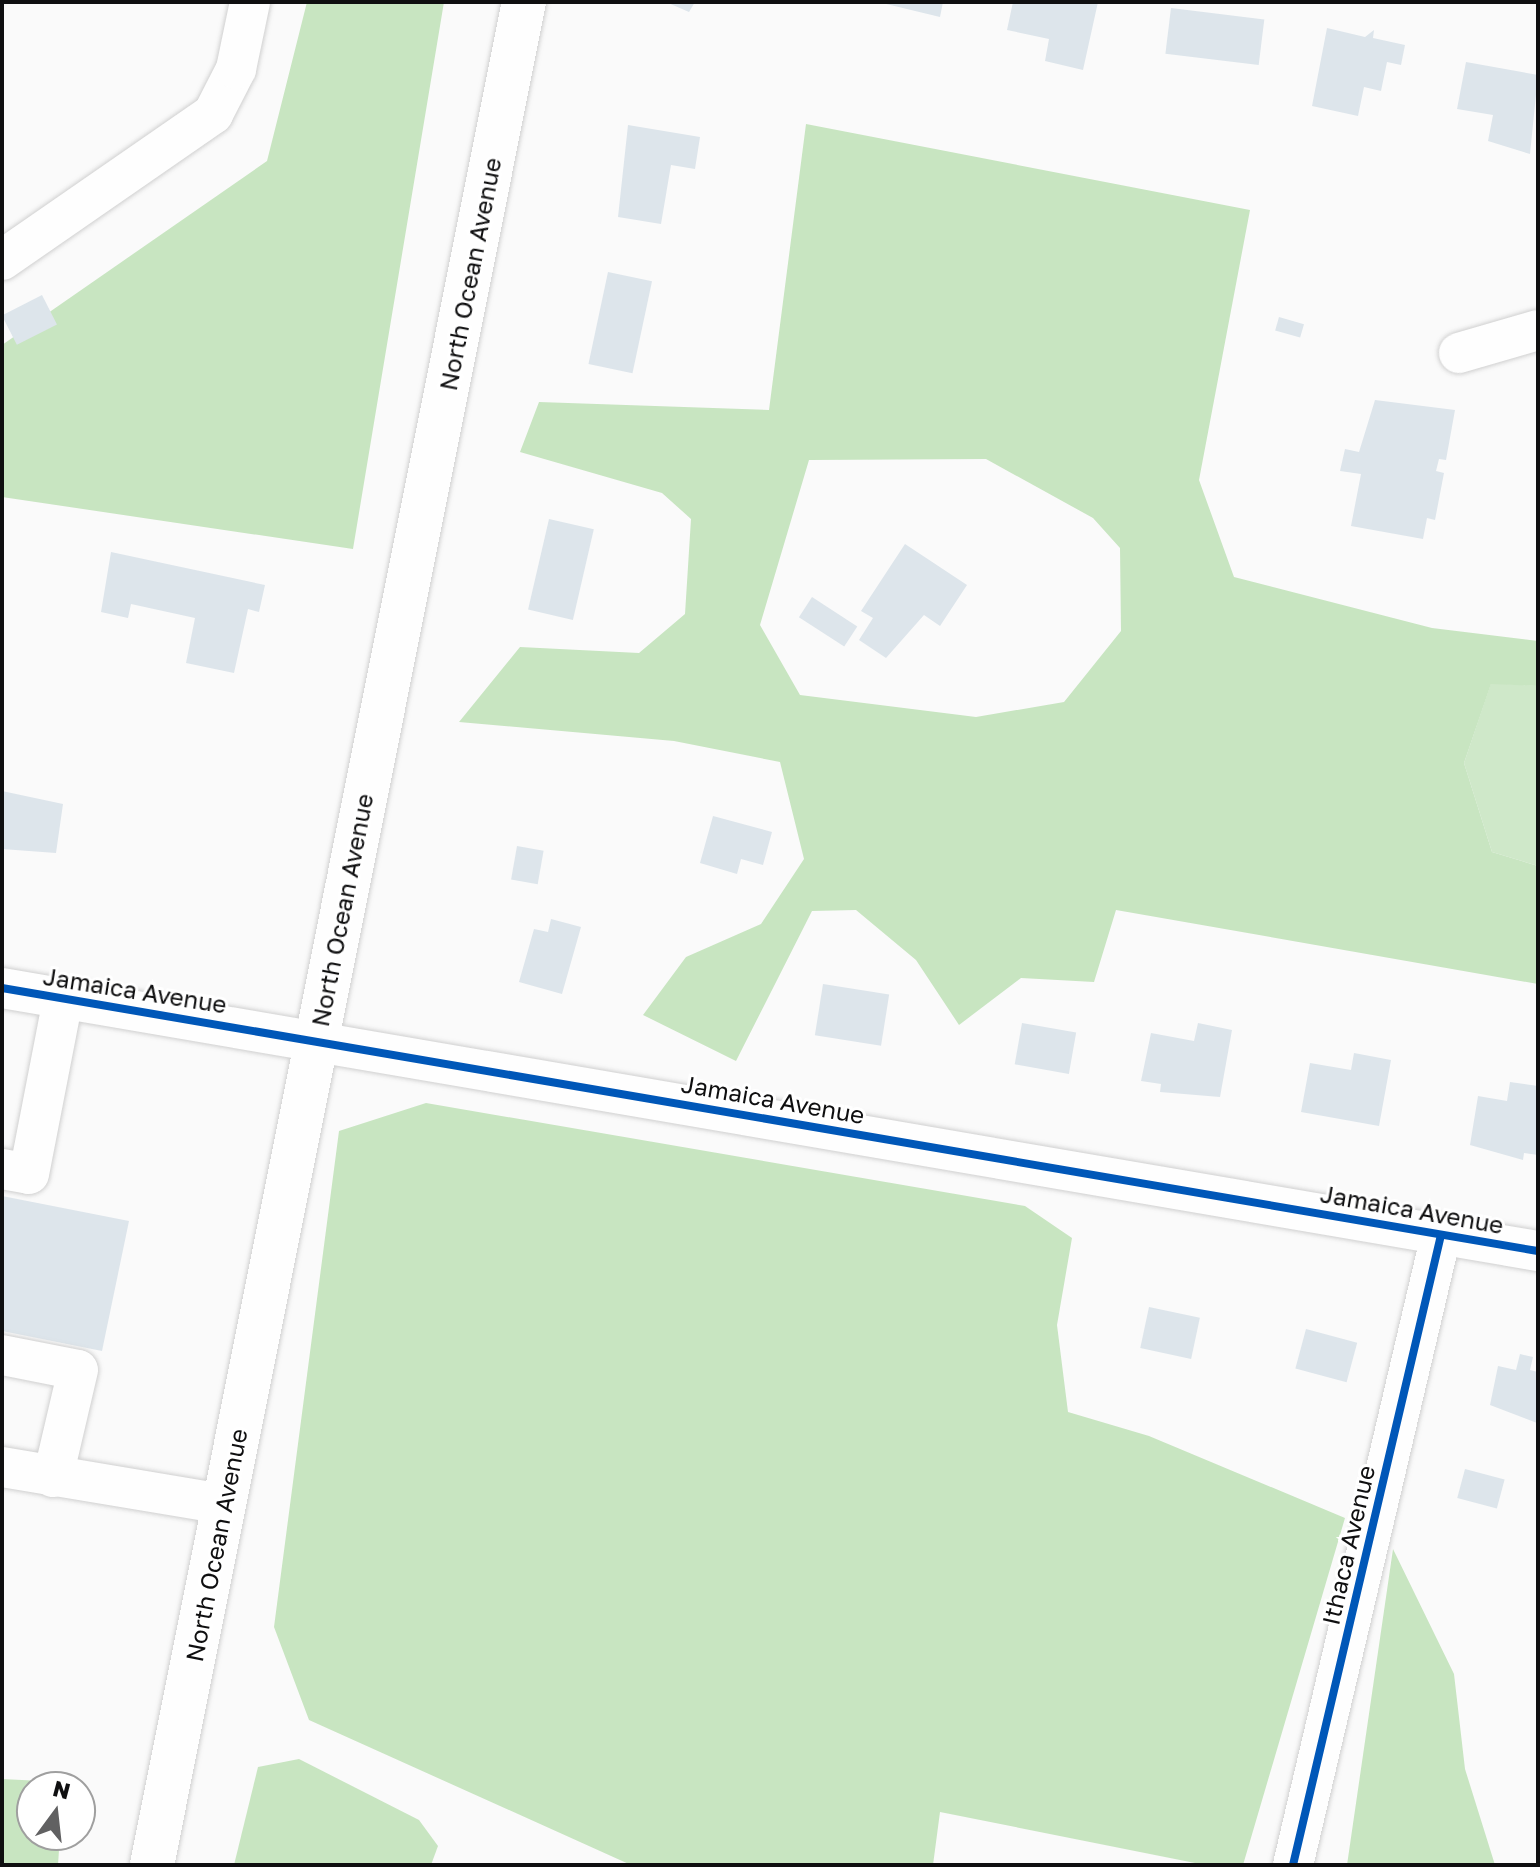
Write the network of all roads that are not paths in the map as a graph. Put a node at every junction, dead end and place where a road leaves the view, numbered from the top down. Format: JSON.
{"nodes":[{"id":1,"x":250,"y":2,"type":"edge"},
{"id":2,"x":524,"y":2,"type":"edge"},
{"id":3,"x":2,"y":260,"type":"edge"},
{"id":4,"x":1538,"y":330,"type":"edge"},
{"id":5,"x":1459,"y":353,"type":"dead end"},
{"id":6,"x":2,"y":988,"type":"edge"},
{"id":7,"x":63,"y":999,"type":"junction"},
{"id":8,"x":316,"y":1040,"type":"junction"},
{"id":9,"x":2,"y":1169,"type":"edge"},
{"id":10,"x":1441,"y":1235,"type":"junction"},
{"id":11,"x":1538,"y":1251,"type":"edge"},
{"id":12,"x":2,"y":1355,"type":"edge"},
{"id":13,"x":2,"y":1467,"type":"edge"},
{"id":14,"x":53,"y":1477,"type":"junction"},
{"id":15,"x":224,"y":1504,"type":"junction"},
{"id":16,"x":152,"y":1865,"type":"edge"},
{"id":17,"x":1293,"y":1865,"type":"edge"}],
"edges":[{"from":1,"to":3,"type":"street"},
{"from":2,"to":8,"type":"main road","name":"North Ocean Avenue"},
{"from":4,"to":5,"type":"street"},
{"from":6,"to":7,"type":"street","name":"Jamaica Avenue"},
{"from":7,"to":8,"type":"street","name":"Jamaica Avenue"},
{"from":7,"to":9,"type":"street"},
{"from":8,"to":10,"type":"street","name":"Jamaica Avenue"},
{"from":8,"to":15,"type":"main road","name":"North Ocean Avenue"},
{"from":10,"to":11,"type":"street","name":"Jamaica Avenue"},
{"from":10,"to":17,"type":"street","name":"Ithaca Avenue"},
{"from":12,"to":14,"type":"street"},
{"from":13,"to":14,"type":"street"},
{"from":14,"to":15,"type":"street"},
{"from":15,"to":16,"type":"main road","name":"North Ocean Avenue"}]}
